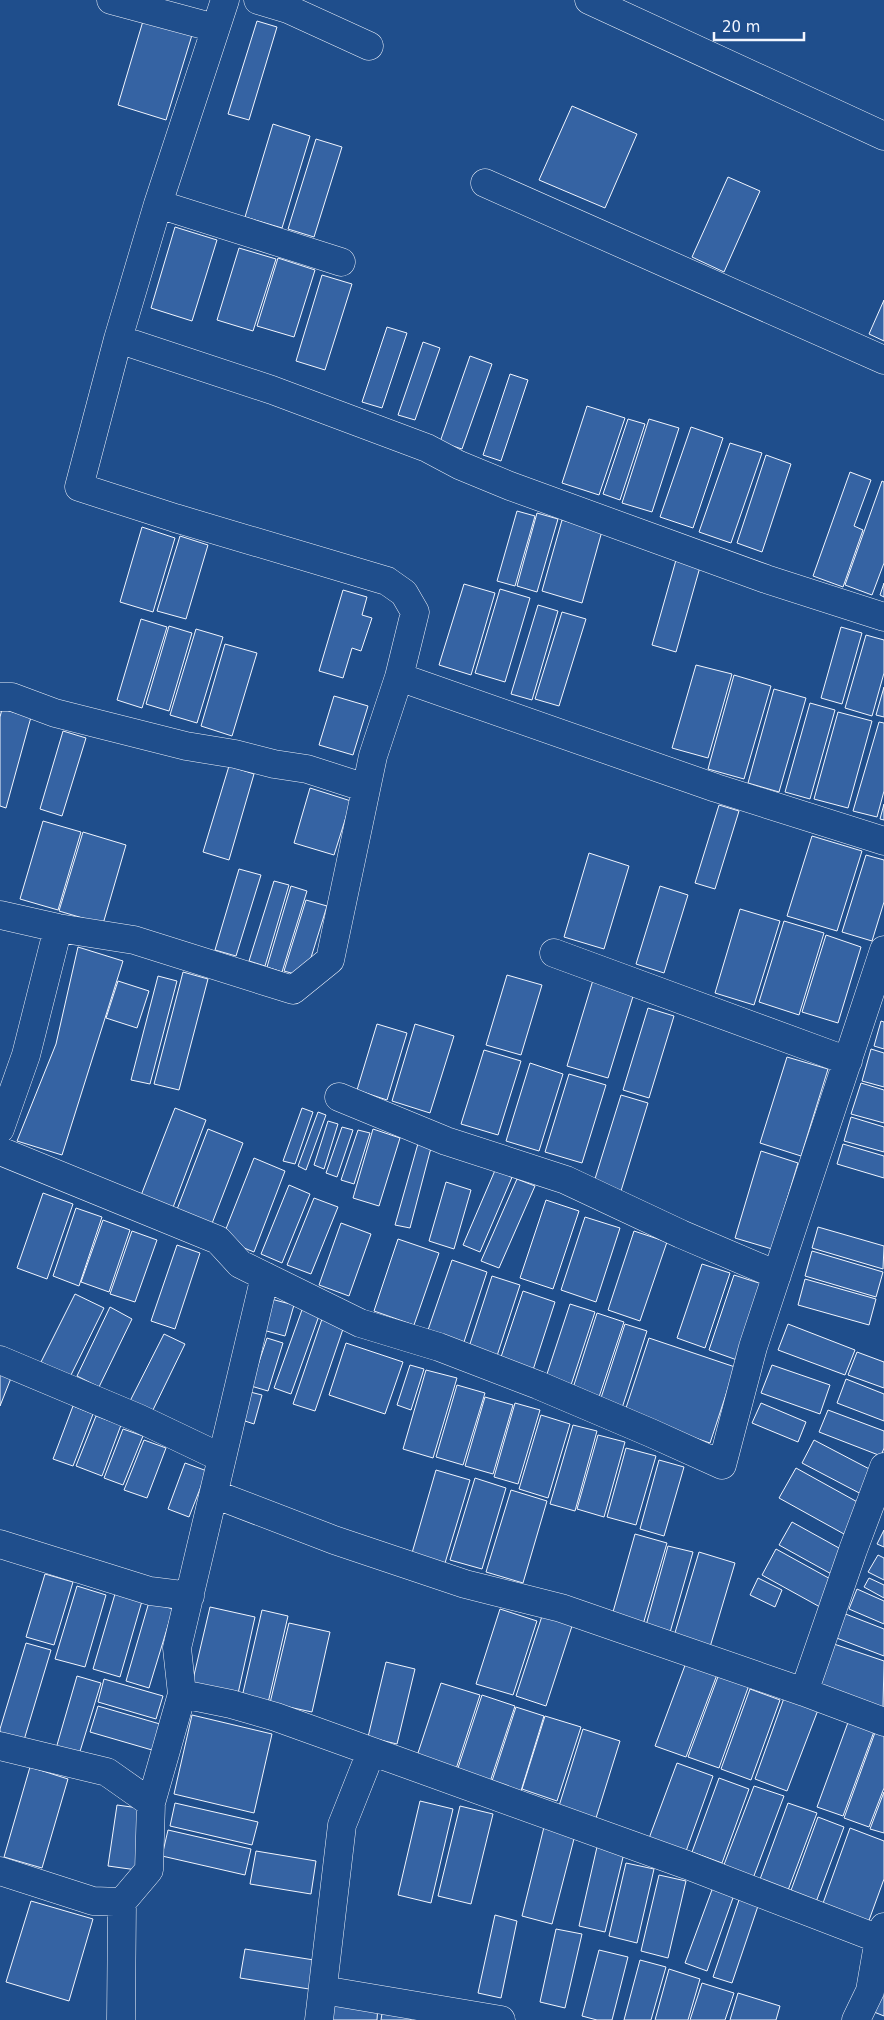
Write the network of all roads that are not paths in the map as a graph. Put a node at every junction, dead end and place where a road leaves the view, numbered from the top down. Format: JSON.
{"nodes":[{"id":1,"x":111,"y":0,"type":"edge"},
{"id":2,"x":224,"y":0,"type":"edge"},
{"id":3,"x":258,"y":0,"type":"edge"},
{"id":4,"x":589,"y":0,"type":"edge"},
{"id":5,"x":215,"y":28,"type":"junction"},
{"id":6,"x":369,"y":46,"type":"dead end"},
{"id":7,"x":884,"y":136,"type":"edge"},
{"id":8,"x":485,"y":183,"type":"dead end"},
{"id":9,"x":158,"y":204,"type":"junction"},
{"id":10,"x":341,"y":262,"type":"dead end"},
{"id":11,"x":118,"y":339,"type":"junction"},
{"id":12,"x":884,"y":360,"type":"edge"},
{"id":13,"x":884,"y":617,"type":"edge"},
{"id":14,"x":399,"y":677,"type":"junction"},
{"id":15,"x":0,"y":697,"type":"edge"},
{"id":16,"x":366,"y":788,"type":"junction"},
{"id":17,"x":884,"y":841,"type":"edge"},
{"id":18,"x":0,"y":915,"type":"edge"},
{"id":19,"x":58,"y":928,"type":"junction"},
{"id":20,"x":884,"y":950,"type":"edge"},
{"id":21,"x":554,"y":954,"type":"dead end"},
{"id":22,"x":848,"y":1061,"type":"junction"},
{"id":23,"x":339,"y":1097,"type":"dead end"},
{"id":24,"x":0,"y":1130,"type":"edge"},
{"id":25,"x":0,"y":1151,"type":"edge"},
{"id":26,"x":777,"y":1275,"type":"junction"},
{"id":27,"x":265,"y":1276,"type":"junction"},
{"id":28,"x":0,"y":1360,"type":"edge"},
{"id":29,"x":222,"y":1458,"type":"junction"},
{"id":30,"x":884,"y":1467,"type":"edge"},
{"id":31,"x":214,"y":1494,"type":"junction"},
{"id":32,"x":0,"y":1544,"type":"edge"},
{"id":33,"x":190,"y":1596,"type":"junction"},
{"id":34,"x":804,"y":1692,"type":"junction"},
{"id":35,"x":182,"y":1694,"type":"junction"},
{"id":36,"x":884,"y":1722,"type":"edge"},
{"id":37,"x":0,"y":1746,"type":"edge"},
{"id":38,"x":371,"y":1752,"type":"junction"},
{"id":39,"x":151,"y":1803,"type":"junction"},
{"id":40,"x":0,"y":1871,"type":"edge"},
{"id":41,"x":122,"y":1902,"type":"junction"},
{"id":42,"x":882,"y":1933,"type":"edge"},
{"id":43,"x":323,"y":1990,"type":"junction"},
{"id":44,"x":121,"y":2020,"type":"edge"},
{"id":45,"x":318,"y":2020,"type":"edge"},
{"id":46,"x":501,"y":2020,"type":"edge"},
{"id":47,"x":856,"y":2020,"type":"edge"}],
"edges":[{"from":1,"to":5,"type":"street"},
{"from":2,"to":5,"type":"street"},
{"from":3,"to":6,"type":"street"},
{"from":4,"to":7,"type":"street"},
{"from":5,"to":9,"type":"street"},
{"from":8,"to":12,"type":"street"},
{"from":9,"to":10,"type":"street"},
{"from":9,"to":11,"type":"street"},
{"from":11,"to":13,"type":"street"},
{"from":11,"to":14,"type":"street"},
{"from":14,"to":16,"type":"street"},
{"from":14,"to":17,"type":"street"},
{"from":15,"to":16,"type":"street"},
{"from":16,"to":19,"type":"street"},
{"from":18,"to":19,"type":"street"},
{"from":19,"to":24,"type":"street"},
{"from":20,"to":22,"type":"street"},
{"from":21,"to":22,"type":"street"},
{"from":22,"to":26,"type":"street"},
{"from":23,"to":26,"type":"street"},
{"from":25,"to":27,"type":"street"},
{"from":26,"to":27,"type":"street"},
{"from":27,"to":29,"type":"street"},
{"from":28,"to":29,"type":"street"},
{"from":29,"to":31,"type":"street"},
{"from":30,"to":34,"type":"street"},
{"from":31,"to":33,"type":"street"},
{"from":31,"to":34,"type":"street"},
{"from":32,"to":33,"type":"street"},
{"from":33,"to":35,"type":"street"},
{"from":34,"to":36,"type":"street"},
{"from":35,"to":38,"type":"street"},
{"from":35,"to":39,"type":"street"},
{"from":37,"to":39,"type":"street"},
{"from":38,"to":42,"type":"street"},
{"from":38,"to":43,"type":"street"},
{"from":39,"to":41,"type":"street"},
{"from":40,"to":41,"type":"street"},
{"from":41,"to":44,"type":"street"},
{"from":42,"to":47,"type":"street"},
{"from":43,"to":45,"type":"street"},
{"from":43,"to":46,"type":"street"}]}
